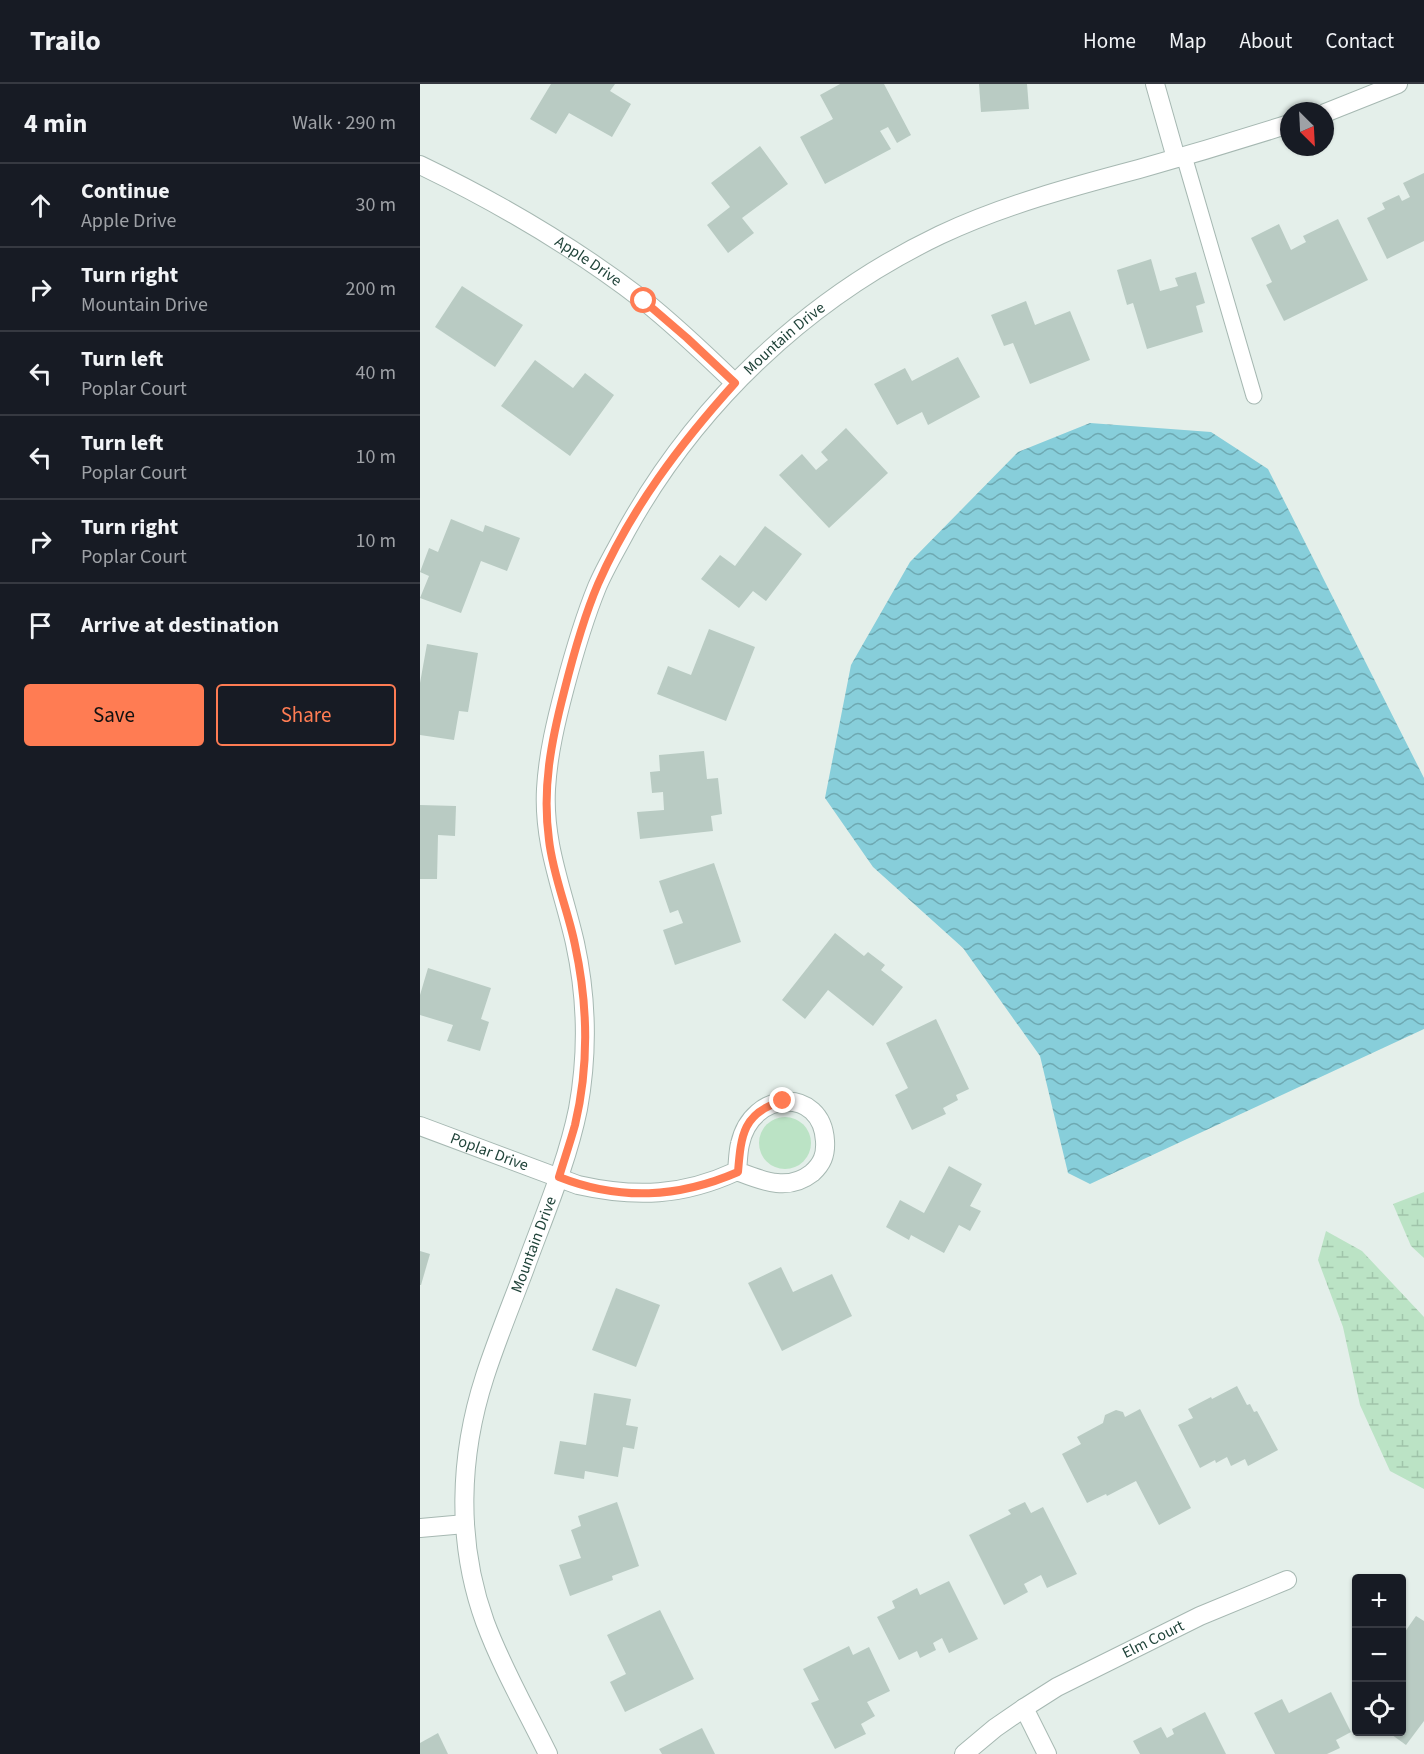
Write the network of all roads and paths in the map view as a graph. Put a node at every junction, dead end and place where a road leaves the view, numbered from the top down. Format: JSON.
{"nodes":[{"id":1,"x":1155,"y":84,"type":"edge"},
{"id":2,"x":1398,"y":84,"type":"edge"},
{"id":3,"x":1334,"y":109,"type":"edge"},
{"id":4,"x":1280,"y":127,"type":"edge"},
{"id":5,"x":1180,"y":157,"type":"junction"},
{"id":6,"x":420,"y":165,"type":"edge"},
{"id":7,"x":735,"y":383,"type":"junction"},
{"id":8,"x":1254,"y":396,"type":"dead end"},
{"id":9,"x":420,"y":1126,"type":"edge"},
{"id":10,"x":738,"y":1172,"type":"junction"},
{"id":11,"x":559,"y":1177,"type":"junction"},
{"id":12,"x":465,"y":1524,"type":"junction"},
{"id":13,"x":420,"y":1528,"type":"edge"},
{"id":14,"x":1287,"y":1580,"type":"dead end"},
{"id":15,"x":1024,"y":1708,"type":"junction"},
{"id":16,"x":548,"y":1754,"type":"edge"},
{"id":17,"x":964,"y":1754,"type":"edge"},
{"id":18,"x":1047,"y":1754,"type":"edge"}],
"edges":[{"from":1,"to":5,"type":"street"},
{"from":2,"to":3,"type":"street"},
{"from":4,"to":5,"type":"street","name":"Mountain Drive"},
{"from":5,"to":7,"type":"street","name":"Mountain Drive"},
{"from":5,"to":8,"type":"lane"},
{"from":6,"to":7,"type":"street","name":"Apple Drive"},
{"from":7,"to":11,"type":"street","name":"Mountain Drive"},
{"from":9,"to":11,"type":"street","name":"Poplar Drive"},
{"from":10,"to":10,"type":"street"},
{"from":10,"to":11,"type":"street","name":"Poplar Drive"},
{"from":11,"to":12,"type":"street","name":"Mountain Drive"},
{"from":12,"to":13,"type":"street"},
{"from":12,"to":16,"type":"street","name":"Mountain Drive"},
{"from":14,"to":15,"type":"street","name":"Elm Court"},
{"from":15,"to":17,"type":"street","name":"Elm Court"},
{"from":15,"to":18,"type":"street"}]}
